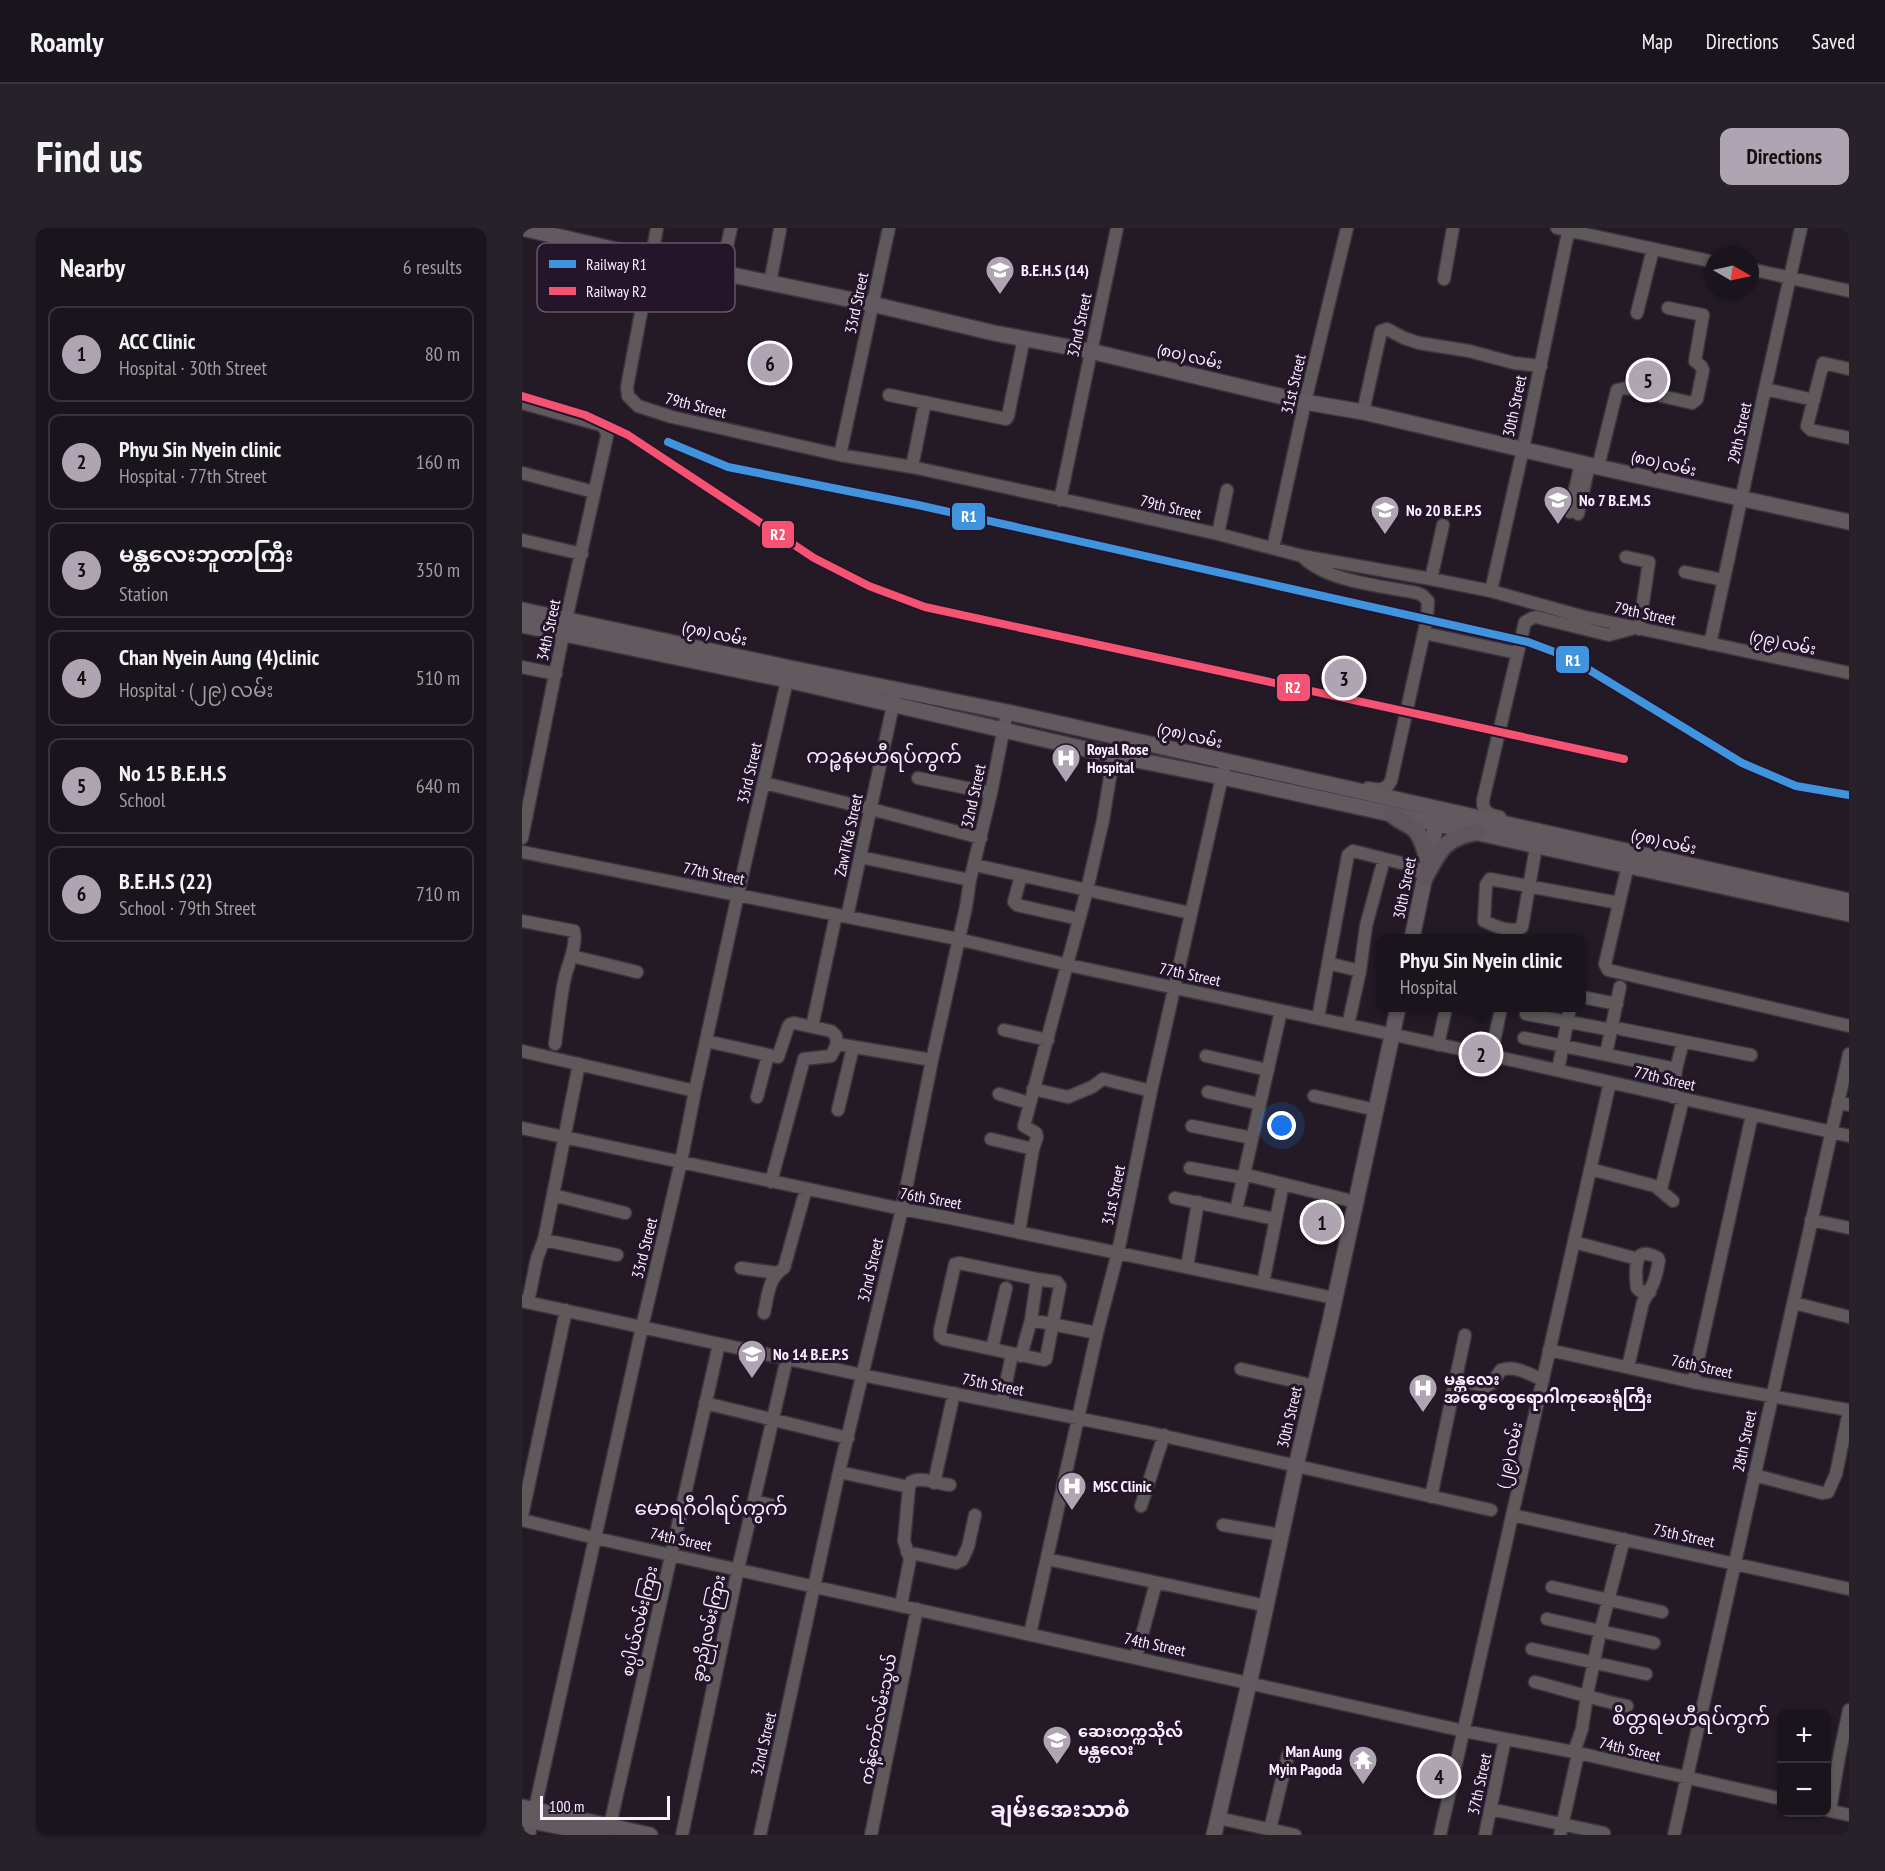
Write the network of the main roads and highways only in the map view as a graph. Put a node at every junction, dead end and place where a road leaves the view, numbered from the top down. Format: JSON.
{"nodes":[{"id":1,"x":522,"y":228,"type":"edge"},
{"id":2,"x":587,"y":243,"type":"edge"},
{"id":3,"x":735,"y":275,"type":"edge"},
{"id":4,"x":1849,"y":522,"type":"edge"},
{"id":5,"x":522,"y":610,"type":"edge"},
{"id":6,"x":522,"y":625,"type":"edge"},
{"id":7,"x":565,"y":627,"type":"junction"},
{"id":8,"x":788,"y":674,"type":"junction"},
{"id":9,"x":1224,"y":769,"type":"junction"},
{"id":10,"x":1392,"y":814,"type":"junction"},
{"id":11,"x":1437,"y":816,"type":"junction"},
{"id":12,"x":1477,"y":832,"type":"junction"},
{"id":13,"x":1428,"y":859,"type":"junction"},
{"id":14,"x":1425,"y":877,"type":"junction"},
{"id":15,"x":1849,"y":901,"type":"edge"},
{"id":16,"x":1849,"y":914,"type":"edge"},
{"id":17,"x":1413,"y":934,"type":"edge"},
{"id":18,"x":1397,"y":1012,"type":"edge"},
{"id":19,"x":528,"y":1818,"type":"edge"},
{"id":20,"x":606,"y":1832,"type":"edge"},
{"id":21,"x":650,"y":1835,"type":"edge"},
{"id":22,"x":1214,"y":1835,"type":"edge"}],
"edges":[{"from":1,"to":2,"type":"main road","name":"(၈၀) လမ်း"},
{"from":3,"to":4,"type":"main road","name":"(၈၀) လမ်း"},
{"from":5,"to":7,"type":"main road","name":"(၇၈) လမ်း"},
{"from":6,"to":7,"type":"main road","name":"(၇၈) လမ်း"},
{"from":7,"to":8,"type":"main road","name":"(၇၈) လမ်း"},
{"from":8,"to":9,"type":"main road","name":"(၇၈) လမ်း"},
{"from":8,"to":9,"type":"main road","name":"(၇၈) လမ်း"},
{"from":9,"to":10,"type":"main road","name":"(၇၈) လမ်း"},
{"from":9,"to":11,"type":"main road","name":"(၇၈) လမ်း"},
{"from":10,"to":11,"type":"main road","name":"(၇၈) လမ်း"},
{"from":10,"to":13,"type":"highway"},
{"from":11,"to":12,"type":"main road","name":"(၇၈) လမ်း"},
{"from":11,"to":13,"type":"main road","name":"30th Street"},
{"from":11,"to":15,"type":"main road","name":"(၇၈) လမ်း"},
{"from":12,"to":14,"type":"highway"},
{"from":12,"to":16,"type":"main road","name":"(၇၈) လမ်း"},
{"from":13,"to":14,"type":"main road","name":"30th Street"},
{"from":14,"to":17,"type":"main road","name":"30th Street"},
{"from":18,"to":22,"type":"main road","name":"30th Street"},
{"from":19,"to":20,"type":"main road"},
{"from":20,"to":21,"type":"main road"}]}
